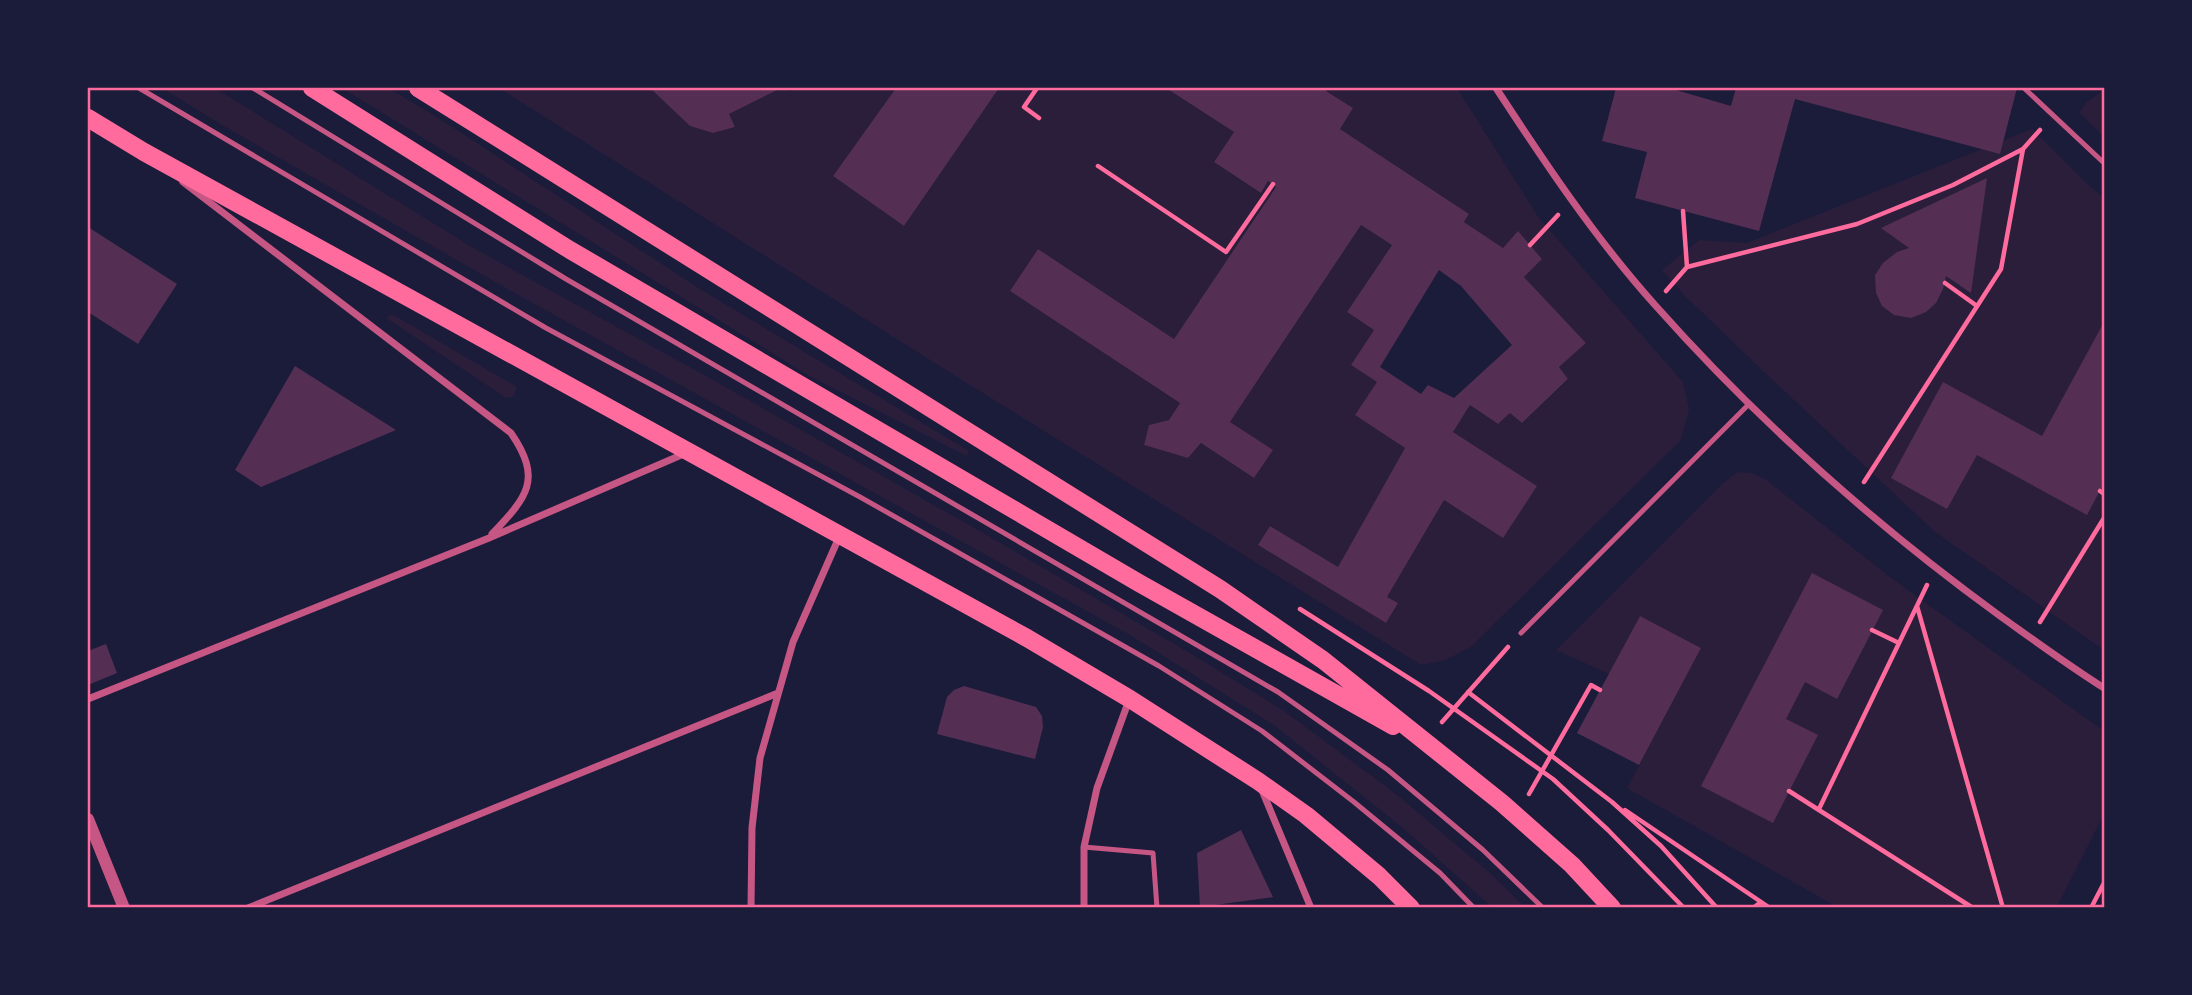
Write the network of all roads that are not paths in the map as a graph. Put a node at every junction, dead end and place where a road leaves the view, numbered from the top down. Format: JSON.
{"nodes":[{"id":1,"x":139,"y":88,"type":"edge"},
{"id":2,"x":253,"y":88,"type":"edge"},
{"id":3,"x":312,"y":88,"type":"edge"},
{"id":4,"x":418,"y":88,"type":"edge"},
{"id":5,"x":1496,"y":88,"type":"edge"},
{"id":6,"x":2024,"y":88,"type":"edge"},
{"id":7,"x":88,"y":118,"type":"edge"},
{"id":8,"x":144,"y":152,"type":"junction"},
{"id":9,"x":2105,"y":163,"type":"edge"},
{"id":10,"x":1749,"y":404,"type":"junction"},
{"id":11,"x":688,"y":452,"type":"junction"},
{"id":12,"x":840,"y":535,"type":"junction"},
{"id":13,"x":489,"y":538,"type":"junction"},
{"id":14,"x":1521,"y":632,"type":"road end"},
{"id":15,"x":2105,"y":688,"type":"edge"},
{"id":16,"x":778,"y":694,"type":"junction"},
{"id":17,"x":88,"y":699,"type":"edge"},
{"id":18,"x":1130,"y":699,"type":"junction"},
{"id":19,"x":1441,"y":754,"type":"junction"},
{"id":20,"x":1258,"y":781,"type":"junction"},
{"id":21,"x":88,"y":818,"type":"edge"},
{"id":22,"x":1084,"y":847,"type":"junction"},
{"id":23,"x":124,"y":908,"type":"edge"},
{"id":24,"x":248,"y":908,"type":"edge"},
{"id":25,"x":751,"y":908,"type":"edge"},
{"id":26,"x":1084,"y":908,"type":"edge"},
{"id":27,"x":1157,"y":908,"type":"edge"},
{"id":28,"x":1311,"y":908,"type":"edge"},
{"id":29,"x":1411,"y":908,"type":"edge"},
{"id":30,"x":1474,"y":908,"type":"edge"},
{"id":31,"x":1542,"y":908,"type":"edge"},
{"id":32,"x":1612,"y":908,"type":"edge"}],
"edges":[{"from":1,"to":30,"type":"lane"},
{"from":2,"to":31,"type":"lane"},
{"from":3,"to":19,"type":"main road"},
{"from":4,"to":19,"type":"main road"},
{"from":5,"to":10,"type":"street"},
{"from":6,"to":9,"type":"lane"},
{"from":7,"to":8,"type":"main road"},
{"from":8,"to":11,"type":"main road"},
{"from":8,"to":13,"type":"street"},
{"from":10,"to":14,"type":"lane"},
{"from":10,"to":15,"type":"street"},
{"from":11,"to":12,"type":"main road"},
{"from":11,"to":13,"type":"street"},
{"from":12,"to":16,"type":"street"},
{"from":12,"to":18,"type":"main road"},
{"from":13,"to":17,"type":"street"},
{"from":16,"to":24,"type":"street"},
{"from":16,"to":25,"type":"street"},
{"from":18,"to":20,"type":"main road"},
{"from":18,"to":22,"type":"street"},
{"from":19,"to":32,"type":"main road"},
{"from":20,"to":28,"type":"street"},
{"from":20,"to":29,"type":"main road"},
{"from":21,"to":23,"type":"street"},
{"from":22,"to":26,"type":"street"},
{"from":22,"to":27,"type":"lane"}]}
